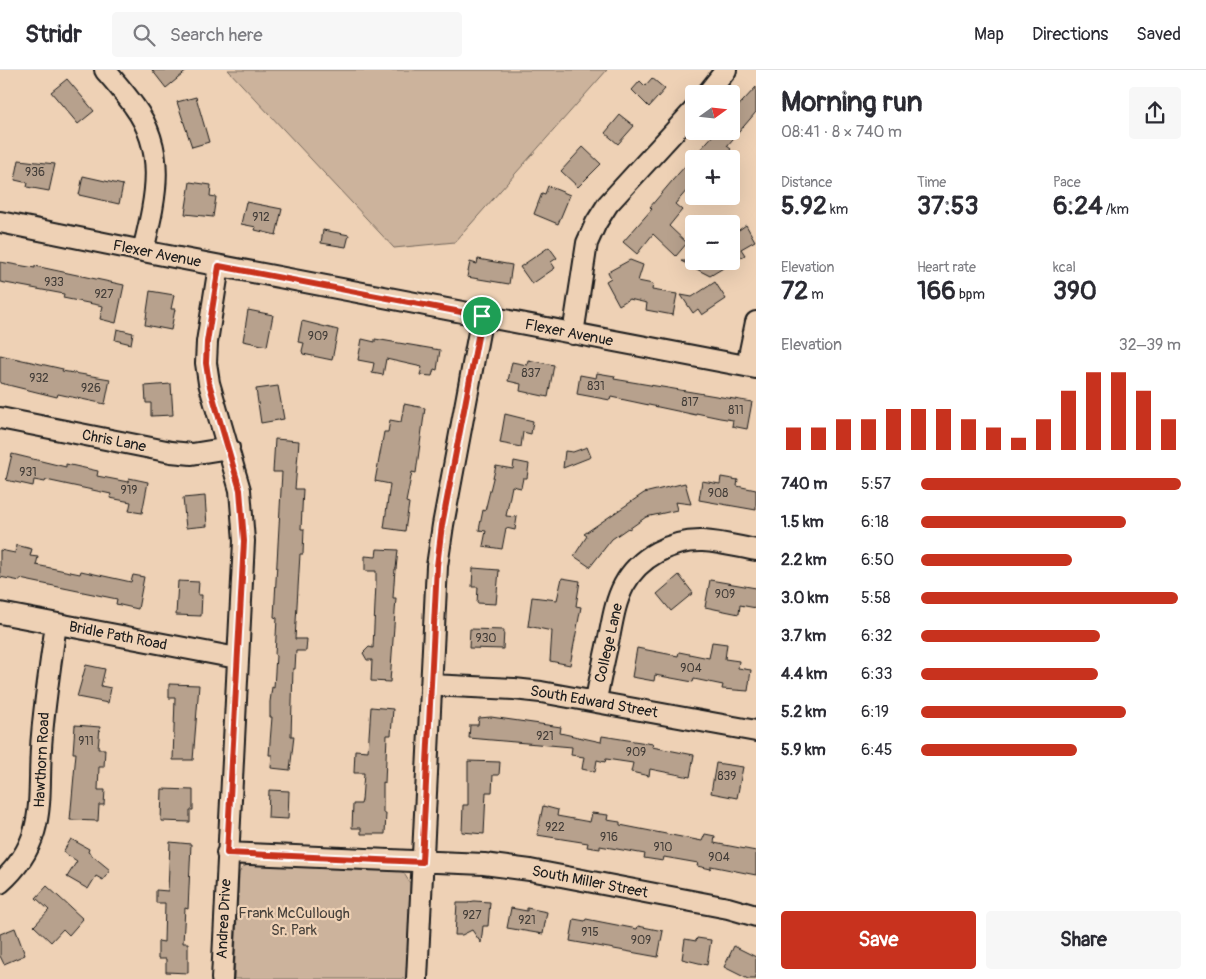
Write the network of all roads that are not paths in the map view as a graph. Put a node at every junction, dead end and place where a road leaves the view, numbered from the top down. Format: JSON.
{"nodes":[{"id":1,"x":105,"y":70,"type":"edge"},
{"id":2,"x":726,"y":70,"type":"edge"},
{"id":3,"x":714,"y":85,"type":"edge"},
{"id":4,"x":685,"y":120,"type":"edge"},
{"id":5,"x":0,"y":222,"type":"edge"},
{"id":6,"x":143,"y":251,"type":"junction"},
{"id":7,"x":219,"y":266,"type":"junction"},
{"id":8,"x":482,"y":316,"type":"junction"},
{"id":9,"x":756,"y":322,"type":"edge"},
{"id":10,"x":573,"y":334,"type":"junction"},
{"id":11,"x":751,"y":367,"type":"edge"},
{"id":12,"x":0,"y":418,"type":"edge"},
{"id":13,"x":229,"y":448,"type":"junction"},
{"id":14,"x":756,"y":550,"type":"edge"},
{"id":15,"x":0,"y":613,"type":"edge"},
{"id":16,"x":56,"y":624,"type":"junction"},
{"id":17,"x":237,"y":658,"type":"junction"},
{"id":18,"x":431,"y":685,"type":"junction"},
{"id":19,"x":596,"y":700,"type":"junction"},
{"id":20,"x":756,"y":731,"type":"edge"},
{"id":21,"x":227,"y":853,"type":"junction"},
{"id":22,"x":422,"y":862,"type":"junction"},
{"id":23,"x":0,"y":883,"type":"edge"},
{"id":24,"x":756,"y":916,"type":"edge"},
{"id":25,"x":222,"y":979,"type":"edge"},
{"id":26,"x":417,"y":979,"type":"edge"}],
"edges":[{"from":1,"to":6,"type":"street"},
{"from":2,"to":3,"type":"street"},
{"from":4,"to":10,"type":"street"},
{"from":5,"to":6,"type":"street","name":"Flexer Avenue"},
{"from":6,"to":7,"type":"street","name":"Flexer Avenue"},
{"from":7,"to":8,"type":"street","name":"Flexer Avenue"},
{"from":7,"to":13,"type":"street","name":"Andrea Drive"},
{"from":8,"to":10,"type":"street","name":"Flexer Avenue"},
{"from":8,"to":18,"type":"street"},
{"from":9,"to":11,"type":"street"},
{"from":10,"to":11,"type":"street","name":"Flexer Avenue"},
{"from":12,"to":13,"type":"street","name":"Chris Lane"},
{"from":13,"to":17,"type":"street","name":"Andrea Drive"},
{"from":14,"to":19,"type":"street","name":"College Lane"},
{"from":15,"to":16,"type":"street","name":"Bridle Path Road"},
{"from":16,"to":17,"type":"street","name":"Bridle Path Road"},
{"from":16,"to":23,"type":"street","name":"Hawthorn Road"},
{"from":17,"to":21,"type":"street","name":"Andrea Drive"},
{"from":18,"to":19,"type":"street","name":"South Edward Street"},
{"from":18,"to":22,"type":"street"},
{"from":19,"to":20,"type":"street","name":"South Edward Street"},
{"from":21,"to":22,"type":"street","name":"South Miller Street"},
{"from":21,"to":25,"type":"street","name":"Andrea Drive"},
{"from":22,"to":24,"type":"street","name":"South Miller Street"},
{"from":22,"to":26,"type":"street"}]}
